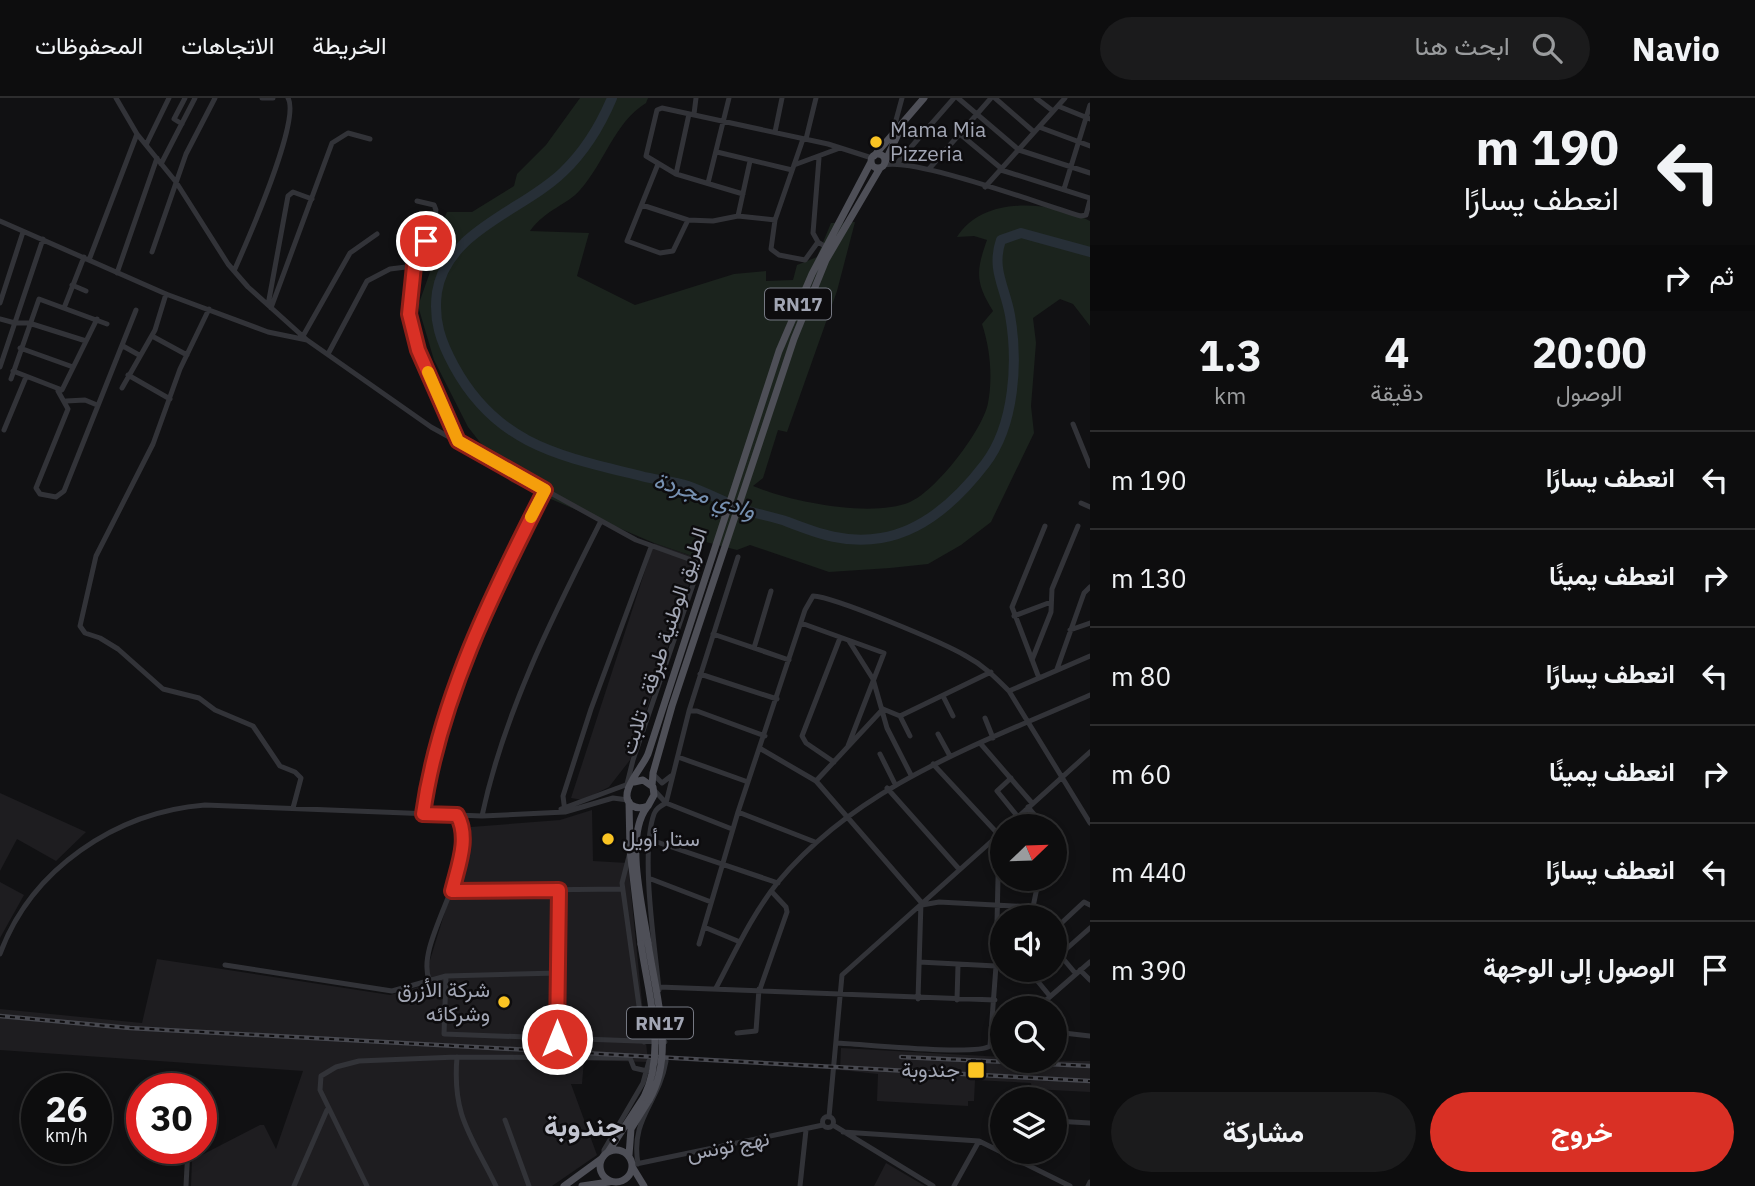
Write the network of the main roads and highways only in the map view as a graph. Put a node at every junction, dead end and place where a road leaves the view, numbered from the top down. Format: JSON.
{"nodes":[{"id":1,"x":924,"y":98,"type":"edge"},
{"id":2,"x":894,"y":139,"type":"junction"},
{"id":3,"x":872,"y":159,"type":"junction"},
{"id":4,"x":883,"y":165,"type":"junction"},
{"id":5,"x":630,"y":785,"type":"junction"},
{"id":6,"x":651,"y":786,"type":"junction"},
{"id":7,"x":628,"y":801,"type":"junction"},
{"id":8,"x":649,"y":805,"type":"junction"},
{"id":9,"x":645,"y":944,"type":"junction"},
{"id":10,"x":646,"y":1099,"type":"junction"},
{"id":11,"x":604,"y":1155,"type":"junction"},
{"id":12,"x":629,"y":1156,"type":"junction"},
{"id":13,"x":635,"y":1165,"type":"junction"},
{"id":14,"x":580,"y":1184,"type":"edge"},
{"id":15,"x":617,"y":1184,"type":"edge"},
{"id":16,"x":564,"y":1186,"type":"edge"},
{"id":17,"x":644,"y":1186,"type":"edge"}],
"edges":[{"from":1,"to":2,"type":"main road","name":"الطريق الوطنية طبرقة - تلابت","number":"RN17"},
{"from":2,"to":3,"type":"main road","name":"الطريق الوطنية طبرقة - تلابت","number":"RN17"},
{"from":2,"to":4,"type":"main road","name":"الطريق الوطنية طبرقة - تلابت","number":"RN17"},
{"from":3,"to":4,"type":"main road"},
{"from":3,"to":5,"type":"main road","name":"الطريق الوطنية طبرقة - تلابت","number":"RN17"},
{"from":4,"to":6,"type":"main road","name":"الطريق الوطنية طبرقة - تلابت","number":"RN17"},
{"from":5,"to":6,"type":"main road"},
{"from":5,"to":7,"type":"main road","number":"RN17"},
{"from":6,"to":8,"type":"main road","number":"RN17"},
{"from":7,"to":8,"type":"main road"},
{"from":7,"to":9,"type":"main road","number":"RN17"},
{"from":8,"to":9,"type":"main road","number":"RN17"},
{"from":9,"to":10,"type":"main road","number":"RN17","bridge":true},
{"from":10,"to":11,"type":"main road","number":"RN17"},
{"from":10,"to":12,"type":"main road","number":"RN17"},
{"from":11,"to":12,"type":"main road"},
{"from":11,"to":14,"type":"main road","number":"RN17"},
{"from":11,"to":15,"type":"main road"},
{"from":12,"to":13,"type":"main road"},
{"from":13,"to":15,"type":"main road"},
{"from":13,"to":17,"type":"main road"},
{"from":14,"to":15,"type":"main road","number":"RN17"},
{"from":14,"to":16,"type":"main road","number":"RN17"}]}
